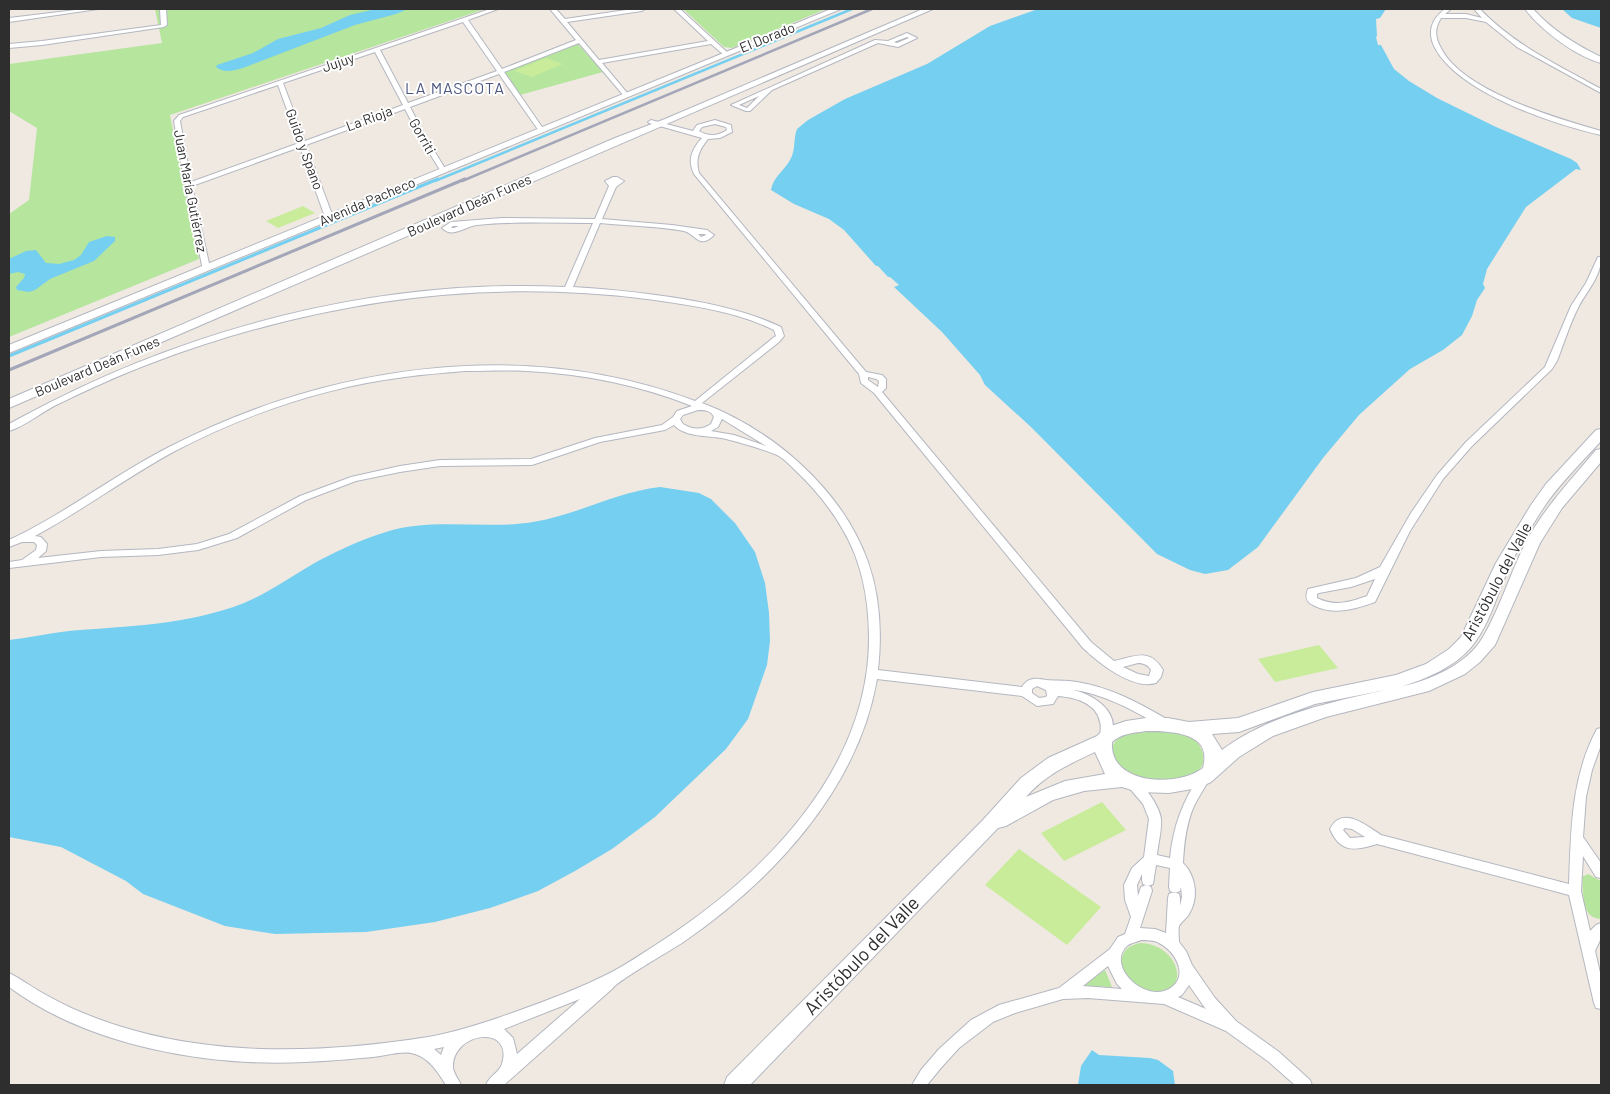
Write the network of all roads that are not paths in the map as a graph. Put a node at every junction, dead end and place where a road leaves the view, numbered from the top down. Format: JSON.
{"nodes":[{"id":1,"x":95,"y":9,"type":"edge"},
{"id":2,"x":162,"y":9,"type":"edge"},
{"id":3,"x":495,"y":9,"type":"edge"},
{"id":4,"x":553,"y":9,"type":"edge"},
{"id":5,"x":642,"y":9,"type":"edge"},
{"id":6,"x":677,"y":9,"type":"edge"},
{"id":7,"x":837,"y":9,"type":"edge"},
{"id":8,"x":919,"y":9,"type":"edge"},
{"id":9,"x":930,"y":9,"type":"edge"},
{"id":10,"x":1448,"y":9,"type":"edge"},
{"id":11,"x":1477,"y":9,"type":"edge"},
{"id":12,"x":1529,"y":9,"type":"edge"},
{"id":13,"x":1540,"y":9,"type":"edge"},
{"id":14,"x":1440,"y":16,"type":"junction"},
{"id":15,"x":464,"y":19,"type":"junction"},
{"id":16,"x":9,"y":20,"type":"edge"},
{"id":17,"x":1486,"y":20,"type":"junction"},
{"id":18,"x":563,"y":21,"type":"junction"},
{"id":19,"x":866,"y":36,"type":"junction"},
{"id":20,"x":578,"y":41,"type":"junction"},
{"id":21,"x":878,"y":41,"type":"junction"},
{"id":22,"x":711,"y":42,"type":"junction"},
{"id":23,"x":890,"y":42,"type":"dead end"},
{"id":24,"x":9,"y":46,"type":"edge"},
{"id":25,"x":377,"y":49,"type":"junction"},
{"id":26,"x":726,"y":54,"type":"junction"},
{"id":27,"x":1601,"y":55,"type":"edge"},
{"id":28,"x":1601,"y":60,"type":"edge"},
{"id":29,"x":597,"y":62,"type":"junction"},
{"id":30,"x":500,"y":72,"type":"junction"},
{"id":31,"x":280,"y":82,"type":"junction"},
{"id":32,"x":768,"y":90,"type":"junction"},
{"id":33,"x":1601,"y":91,"type":"edge"},
{"id":34,"x":626,"y":95,"type":"junction"},
{"id":35,"x":405,"y":105,"type":"junction"},
{"id":36,"x":181,"y":116,"type":"joint"},
{"id":37,"x":660,"y":122,"type":"junction"},
{"id":38,"x":699,"y":126,"type":"junction"},
{"id":39,"x":541,"y":130,"type":"junction"},
{"id":40,"x":1601,"y":133,"type":"edge"},
{"id":41,"x":697,"y":134,"type":"junction"},
{"id":42,"x":706,"y":137,"type":"junction"},
{"id":43,"x":302,"y":143,"type":"junction"},
{"id":44,"x":443,"y":170,"type":"junction"},
{"id":45,"x":188,"y":185,"type":"junction"},
{"id":46,"x":612,"y":186,"type":"dead end"},
{"id":47,"x":329,"y":217,"type":"junction"},
{"id":48,"x":597,"y":221,"type":"junction"},
{"id":49,"x":466,"y":224,"type":"dead end"},
{"id":50,"x":692,"y":231,"type":"dead end"},
{"id":51,"x":1601,"y":259,"type":"edge"},
{"id":52,"x":206,"y":268,"type":"junction"},
{"id":53,"x":568,"y":289,"type":"junction"},
{"id":54,"x":9,"y":348,"type":"edge"},
{"id":55,"x":863,"y":374,"type":"junction"},
{"id":56,"x":877,"y":391,"type":"junction"},
{"id":57,"x":674,"y":395,"type":"junction"},
{"id":58,"x":9,"y":398,"type":"edge"},
{"id":59,"x":9,"y":404,"type":"edge"},
{"id":60,"x":700,"y":406,"type":"junction"},
{"id":61,"x":714,"y":411,"type":"junction"},
{"id":62,"x":678,"y":416,"type":"junction"},
{"id":63,"x":9,"y":428,"type":"edge"},
{"id":64,"x":654,"y":430,"type":"junction"},
{"id":65,"x":688,"y":431,"type":"junction"},
{"id":66,"x":700,"y":432,"type":"junction"},
{"id":67,"x":1601,"y":433,"type":"edge"},
{"id":68,"x":1601,"y":454,"type":"edge"},
{"id":69,"x":785,"y":456,"type":"junction"},
{"id":70,"x":51,"y":522,"type":"junction"},
{"id":71,"x":10,"y":543,"type":"edge"},
{"id":72,"x":42,"y":544,"type":"junction"},
{"id":73,"x":58,"y":558,"type":"junction"},
{"id":74,"x":25,"y":563,"type":"junction"},
{"id":75,"x":10,"y":566,"type":"edge"},
{"id":76,"x":1383,"y":570,"type":"junction"},
{"id":77,"x":1114,"y":665,"type":"dead end"},
{"id":78,"x":874,"y":674,"type":"junction"},
{"id":79,"x":1050,"y":688,"type":"junction"},
{"id":80,"x":1026,"y":692,"type":"junction"},
{"id":81,"x":1110,"y":696,"type":"junction"},
{"id":82,"x":1098,"y":706,"type":"junction"},
{"id":83,"x":1166,"y":724,"type":"junction"},
{"id":84,"x":1189,"y":729,"type":"junction"},
{"id":85,"x":1601,"y":732,"type":"edge"},
{"id":86,"x":1105,"y":738,"type":"junction"},
{"id":87,"x":1208,"y":774,"type":"junction"},
{"id":88,"x":1128,"y":782,"type":"junction"},
{"id":89,"x":989,"y":826,"type":"junction"},
{"id":90,"x":1577,"y":838,"type":"junction"},
{"id":91,"x":1376,"y":839,"type":"dead end"},
{"id":92,"x":1151,"y":859,"type":"junction"},
{"id":93,"x":1176,"y":865,"type":"junction"},
{"id":94,"x":1601,"y":873,"type":"edge"},
{"id":95,"x":1575,"y":891,"type":"junction"},
{"id":96,"x":1138,"y":918,"type":"junction"},
{"id":97,"x":1173,"y":924,"type":"junction"},
{"id":98,"x":1601,"y":929,"type":"edge"},
{"id":99,"x":1130,"y":936,"type":"junction"},
{"id":100,"x":1172,"y":944,"type":"junction"},
{"id":101,"x":1588,"y":951,"type":"junction"},
{"id":102,"x":1115,"y":953,"type":"junction"},
{"id":103,"x":1186,"y":968,"type":"junction"},
{"id":104,"x":614,"y":978,"type":"junction"},
{"id":105,"x":9,"y":979,"type":"edge"},
{"id":106,"x":1063,"y":994,"type":"junction"},
{"id":107,"x":1148,"y":998,"type":"junction"},
{"id":108,"x":1164,"y":998,"type":"junction"},
{"id":109,"x":1601,"y":1002,"type":"edge"},
{"id":110,"x":1231,"y":1026,"type":"junction"},
{"id":111,"x":476,"y":1031,"type":"junction"},
{"id":112,"x":410,"y":1046,"type":"junction"},
{"id":113,"x":505,"y":1074,"type":"junction"},
{"id":114,"x":451,"y":1081,"type":"edge"},
{"id":115,"x":493,"y":1085,"type":"edge"},
{"id":116,"x":735,"y":1085,"type":"edge"},
{"id":117,"x":919,"y":1085,"type":"edge"},
{"id":118,"x":1305,"y":1085,"type":"edge"}],
"edges":[{"from":1,"to":16,"type":"street"},
{"from":2,"to":24,"type":"street"},
{"from":3,"to":15,"type":"street","name":"Jujuy"},
{"from":4,"to":18,"type":"street"},
{"from":5,"to":18,"type":"street"},
{"from":6,"to":22,"type":"street"},
{"from":7,"to":26,"type":"street","name":"El Dorado"},
{"from":8,"to":37,"type":"street","name":"Boulevard Deán Funes"},
{"from":9,"to":19,"type":"street","name":"Boulevard Deán Funes"},
{"from":10,"to":14,"type":"street"},
{"from":11,"to":17,"type":"street"},
{"from":12,"to":28,"type":"street"},
{"from":13,"to":27,"type":"street"},
{"from":14,"to":17,"type":"street"},
{"from":14,"to":40,"type":"street"},
{"from":15,"to":25,"type":"street","name":"Jujuy"},
{"from":15,"to":30,"type":"street"},
{"from":17,"to":33,"type":"street"},
{"from":18,"to":20,"type":"street"},
{"from":19,"to":21,"type":"street"},
{"from":19,"to":37,"type":"street","name":"Boulevard Deán Funes"},
{"from":20,"to":29,"type":"street"},
{"from":20,"to":30,"type":"street","name":"La Rioja"},
{"from":21,"to":23,"type":"street"},
{"from":21,"to":32,"type":"street"},
{"from":22,"to":26,"type":"street"},
{"from":22,"to":29,"type":"street"},
{"from":25,"to":31,"type":"street","name":"Jujuy"},
{"from":25,"to":35,"type":"street","name":"Gorriti"},
{"from":26,"to":34,"type":"street","name":"Avenida Pacheco"},
{"from":29,"to":34,"type":"street"},
{"from":30,"to":35,"type":"street","name":"La Rioja"},
{"from":30,"to":39,"type":"street"},
{"from":31,"to":36,"type":"street","name":"Jujuy"},
{"from":31,"to":43,"type":"street","name":"Guido y Spano"},
{"from":32,"to":32,"type":"street"},
{"from":34,"to":39,"type":"street","name":"Avenida Pacheco"},
{"from":35,"to":43,"type":"street","name":"La Rioja"},
{"from":35,"to":44,"type":"street","name":"Gorriti"},
{"from":36,"to":45,"type":"street","name":"Juan María Gutiérrez"},
{"from":37,"to":38,"type":"street"},
{"from":37,"to":41,"type":"street"},
{"from":37,"to":58,"type":"street","name":"Boulevard Deán Funes"},
{"from":37,"to":59,"type":"street","name":"Boulevard Deán Funes"},
{"from":38,"to":41,"type":"street"},
{"from":38,"to":42,"type":"street"},
{"from":39,"to":44,"type":"street","name":"Avenida Pacheco"},
{"from":41,"to":42,"type":"street"},
{"from":42,"to":55,"type":"street"},
{"from":43,"to":45,"type":"street","name":"La Rioja"},
{"from":43,"to":47,"type":"street","name":"Guido y Spano"},
{"from":44,"to":47,"type":"street","name":"Avenida Pacheco"},
{"from":45,"to":52,"type":"street","name":"Juan María Gutiérrez"},
{"from":46,"to":48,"type":"street"},
{"from":47,"to":52,"type":"street","name":"Avenida Pacheco"},
{"from":48,"to":49,"type":"street"},
{"from":48,"to":50,"type":"street"},
{"from":48,"to":53,"type":"street"},
{"from":51,"to":76,"type":"street"},
{"from":52,"to":54,"type":"street","name":"Avenida Pacheco"},
{"from":53,"to":60,"type":"street"},
{"from":53,"to":63,"type":"street"},
{"from":55,"to":56,"type":"street"},
{"from":55,"to":56,"type":"street"},
{"from":56,"to":77,"type":"street"},
{"from":57,"to":60,"type":"street"},
{"from":57,"to":62,"type":"street"},
{"from":57,"to":70,"type":"street"},
{"from":60,"to":61,"type":"street"},
{"from":60,"to":62,"type":"street"},
{"from":61,"to":66,"type":"street"},
{"from":61,"to":69,"type":"street"},
{"from":62,"to":64,"type":"street"},
{"from":62,"to":65,"type":"street"},
{"from":64,"to":65,"type":"street"},
{"from":64,"to":73,"type":"street"},
{"from":65,"to":66,"type":"street"},
{"from":66,"to":69,"type":"street"},
{"from":67,"to":84,"type":"street","name":"Aristóbulo del Valle"},
{"from":68,"to":87,"type":"street","name":"Aristóbulo del Valle"},
{"from":69,"to":78,"type":"street"},
{"from":70,"to":71,"type":"street"},
{"from":70,"to":72,"type":"street"},
{"from":71,"to":72,"type":"street"},
{"from":72,"to":73,"type":"street"},
{"from":72,"to":74,"type":"street"},
{"from":73,"to":74,"type":"street"},
{"from":74,"to":75,"type":"street"},
{"from":76,"to":76,"type":"street"},
{"from":78,"to":80,"type":"street"},
{"from":78,"to":104,"type":"street"},
{"from":79,"to":80,"type":"street"},
{"from":79,"to":80,"type":"street"},
{"from":79,"to":81,"type":"street"},
{"from":79,"to":82,"type":"street"},
{"from":81,"to":82,"type":"street"},
{"from":81,"to":83,"type":"street"},
{"from":82,"to":86,"type":"street"},
{"from":83,"to":84,"type":"street","name":"Aristóbulo del Valle"},
{"from":83,"to":86,"type":"street","name":"Aristóbulo del Valle"},
{"from":84,"to":87,"type":"street"},
{"from":85,"to":90,"type":"street"},
{"from":86,"to":88,"type":"street"},
{"from":86,"to":89,"type":"street","name":"Aristóbulo del Valle"},
{"from":87,"to":88,"type":"street","name":"Aristóbulo del Valle"},
{"from":87,"to":93,"type":"street"},
{"from":88,"to":89,"type":"street","name":"Aristóbulo del Valle"},
{"from":88,"to":92,"type":"street"},
{"from":89,"to":116,"type":"street","name":"Aristóbulo del Valle"},
{"from":90,"to":94,"type":"street"},
{"from":90,"to":95,"type":"street"},
{"from":91,"to":95,"type":"street"},
{"from":92,"to":93,"type":"street"},
{"from":92,"to":96,"type":"street"},
{"from":92,"to":96,"type":"street"},
{"from":93,"to":97,"type":"street"},
{"from":93,"to":97,"type":"street"},
{"from":95,"to":101,"type":"street"},
{"from":96,"to":99,"type":"street"},
{"from":97,"to":100,"type":"street"},
{"from":98,"to":101,"type":"street"},
{"from":99,"to":100,"type":"street"},
{"from":99,"to":102,"type":"street"},
{"from":100,"to":103,"type":"street"},
{"from":101,"to":109,"type":"street"},
{"from":102,"to":106,"type":"street"},
{"from":102,"to":107,"type":"street"},
{"from":103,"to":108,"type":"street"},
{"from":103,"to":110,"type":"street"},
{"from":104,"to":111,"type":"street"},
{"from":104,"to":113,"type":"street"},
{"from":105,"to":112,"type":"street"},
{"from":106,"to":107,"type":"street"},
{"from":106,"to":117,"type":"street"},
{"from":107,"to":108,"type":"street"},
{"from":108,"to":110,"type":"street"},
{"from":110,"to":118,"type":"street"},
{"from":111,"to":112,"type":"street"},
{"from":111,"to":113,"type":"street"},
{"from":111,"to":114,"type":"street"},
{"from":112,"to":114,"type":"street"},
{"from":113,"to":115,"type":"street"}]}
